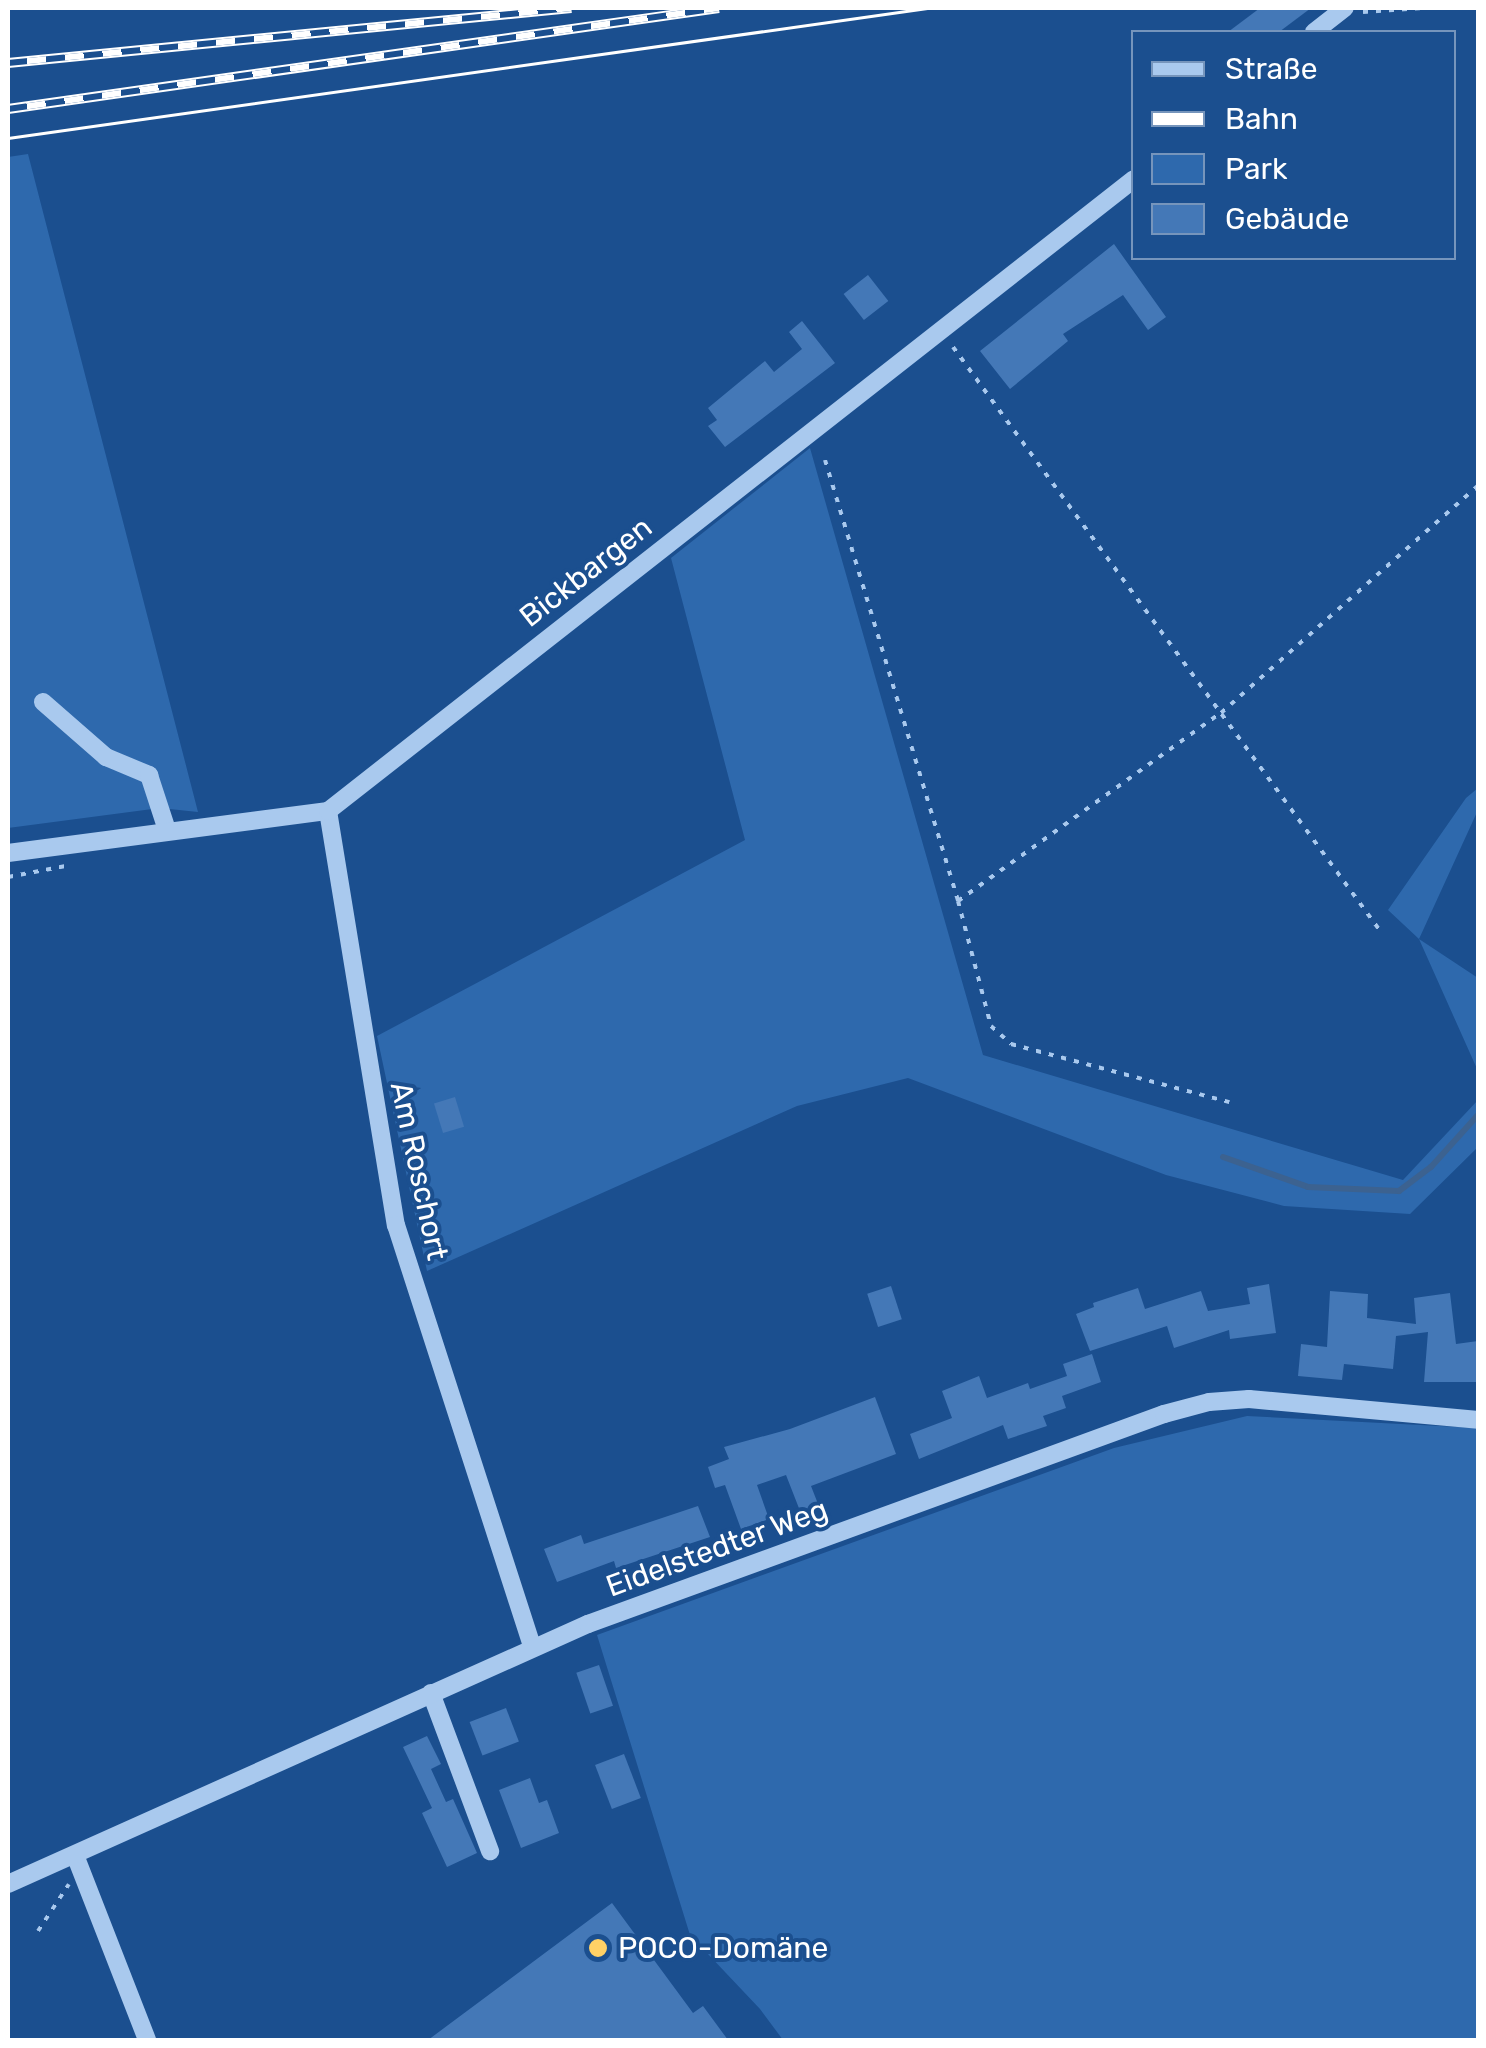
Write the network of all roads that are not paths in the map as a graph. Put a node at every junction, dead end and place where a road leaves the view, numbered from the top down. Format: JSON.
{"nodes":[{"id":1,"x":1352,"y":9,"type":"edge"},
{"id":2,"x":1317,"y":30,"type":"edge"},
{"id":3,"x":1131,"y":181,"type":"edge"},
{"id":4,"x":42,"y":702,"type":"dead end"},
{"id":5,"x":328,"y":811,"type":"junction"},
{"id":6,"x":167,"y":830,"type":"junction"},
{"id":7,"x":8,"y":852,"type":"edge"},
{"id":8,"x":1478,"y":1420,"type":"edge"},
{"id":9,"x":532,"y":1646,"type":"junction"},
{"id":10,"x":431,"y":1693,"type":"junction"},
{"id":11,"x":490,"y":1851,"type":"dead end"},
{"id":12,"x":77,"y":1862,"type":"junction"},
{"id":13,"x":8,"y":1884,"type":"edge"},
{"id":14,"x":147,"y":2040,"type":"edge"}],
"edges":[{"from":1,"to":2,"type":"street"},
{"from":3,"to":5,"type":"street","name":"Bickbargen"},
{"from":4,"to":6,"type":"street"},
{"from":5,"to":6,"type":"street"},
{"from":5,"to":9,"type":"street","name":"Am Roschort"},
{"from":6,"to":7,"type":"street"},
{"from":8,"to":9,"type":"street","name":"Eidelstedter Weg"},
{"from":9,"to":10,"type":"street","name":"Eidelstedter Weg"},
{"from":10,"to":11,"type":"street"},
{"from":10,"to":12,"type":"street","name":"Eidelstedter Weg"},
{"from":12,"to":13,"type":"street","name":"Eidelstedter Weg"},
{"from":12,"to":14,"type":"street"}]}
